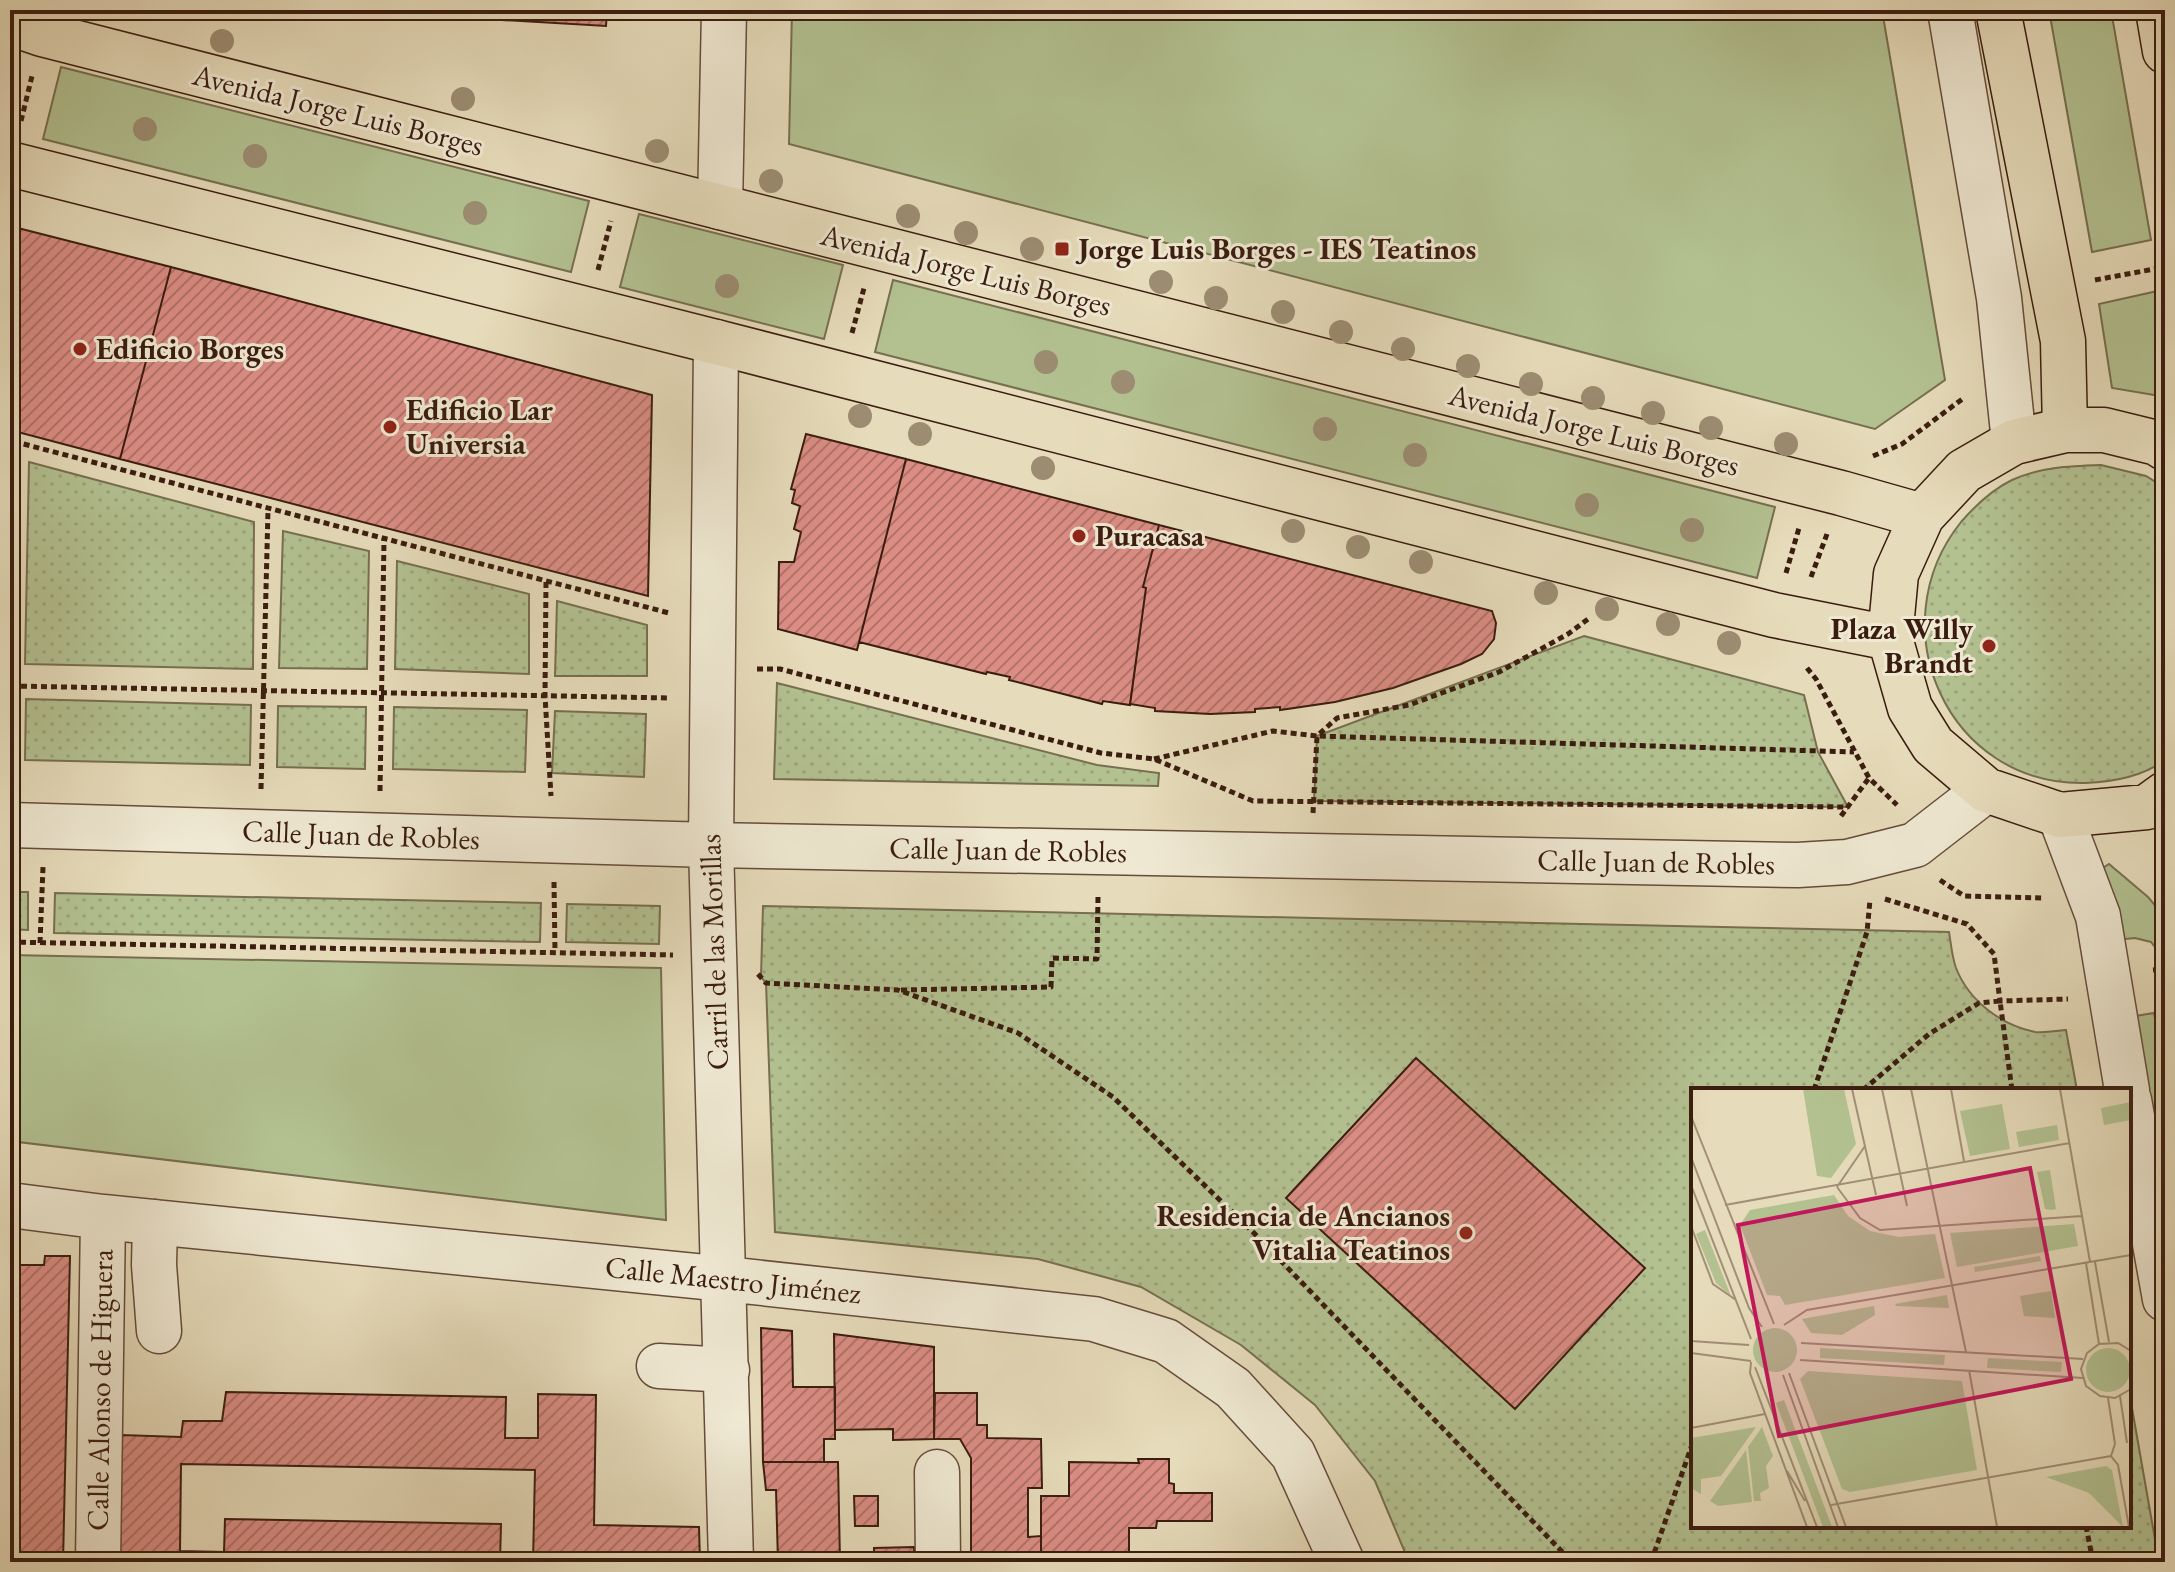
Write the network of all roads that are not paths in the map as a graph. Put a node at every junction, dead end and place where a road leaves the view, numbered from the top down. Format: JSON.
{"nodes":[{"id":1,"x":724,"y":10,"type":"edge"},
{"id":2,"x":1950,"y":10,"type":"edge"},
{"id":3,"x":1998,"y":10,"type":"edge"},
{"id":4,"x":2158,"y":10,"type":"edge"},
{"id":5,"x":10,"y":23,"type":"edge"},
{"id":6,"x":2165,"y":51,"type":"edge"},
{"id":7,"x":14,"y":149,"type":"edge"},
{"id":8,"x":720,"y":207,"type":"junction"},
{"id":9,"x":716,"y":342,"type":"junction"},
{"id":10,"x":2065,"y":430,"type":"junction"},
{"id":11,"x":2014,"y":442,"type":"junction"},
{"id":12,"x":2165,"y":448,"type":"edge"},
{"id":13,"x":1922,"y":516,"type":"junction"},
{"id":14,"x":1890,"y":638,"type":"junction"},
{"id":15,"x":1986,"y":790,"type":"junction"},
{"id":16,"x":2159,"y":813,"type":"edge"},
{"id":17,"x":2060,"y":815,"type":"junction"},
{"id":18,"x":28,"y":826,"type":"edge"},
{"id":19,"x":711,"y":845,"type":"junction"},
{"id":20,"x":2127,"y":1088,"type":"edge"},
{"id":21,"x":2131,"y":1111,"type":"edge"},
{"id":22,"x":10,"y":1205,"type":"edge"},
{"id":23,"x":103,"y":1217,"type":"junction"},
{"id":24,"x":155,"y":1222,"type":"junction"},
{"id":25,"x":725,"y":1279,"type":"junction"},
{"id":26,"x":2165,"y":1299,"type":"edge"},
{"id":27,"x":159,"y":1331,"type":"dead end"},
{"id":28,"x":659,"y":1366,"type":"dead end"},
{"id":29,"x":727,"y":1370,"type":"junction"},
{"id":30,"x":937,"y":1472,"type":"dead end"},
{"id":31,"x":98,"y":1562,"type":"edge"},
{"id":32,"x":731,"y":1562,"type":"edge"},
{"id":33,"x":938,"y":1562,"type":"edge"},
{"id":34,"x":1342,"y":1562,"type":"edge"}],
"edges":[{"from":1,"to":8,"type":"street"},
{"from":2,"to":11,"type":"street"},
{"from":3,"to":10,"type":"main road"},
{"from":4,"to":6,"type":"main road"},
{"from":5,"to":8,"type":"main road","name":"Avenida Jorge Luis Borges"},
{"from":7,"to":9,"type":"main road"},
{"from":8,"to":13,"type":"main road","name":"Avenida Jorge Luis Borges"},
{"from":9,"to":14,"type":"main road"},
{"from":9,"to":19,"type":"street","name":"Carril de las Morillas"},
{"from":10,"to":11,"type":"main road"},
{"from":10,"to":12,"type":"main road"},
{"from":11,"to":13,"type":"main road"},
{"from":13,"to":14,"type":"main road"},
{"from":14,"to":15,"type":"main road"},
{"from":15,"to":17,"type":"main road"},
{"from":15,"to":19,"type":"street","name":"Calle Juan de Robles"},
{"from":16,"to":17,"type":"main road"},
{"from":17,"to":20,"type":"street"},
{"from":18,"to":19,"type":"street","name":"Calle Juan de Robles"},
{"from":19,"to":25,"type":"street","name":"Carril de las Morillas"},
{"from":21,"to":26,"type":"street"},
{"from":22,"to":23,"type":"street","name":"Calle Maestro Jiménez"},
{"from":23,"to":24,"type":"street","name":"Calle Maestro Jiménez"},
{"from":23,"to":31,"type":"street","name":"Calle Alonso de Higuera"},
{"from":24,"to":25,"type":"street","name":"Calle Maestro Jiménez"},
{"from":24,"to":27,"type":"street"},
{"from":25,"to":29,"type":"street","name":"Carril de las Morillas"},
{"from":25,"to":34,"type":"street","name":"Calle Maestro Jiménez"},
{"from":28,"to":29,"type":"street"},
{"from":29,"to":32,"type":"street","name":"Carril de las Morillas"},
{"from":30,"to":33,"type":"street"}]}
